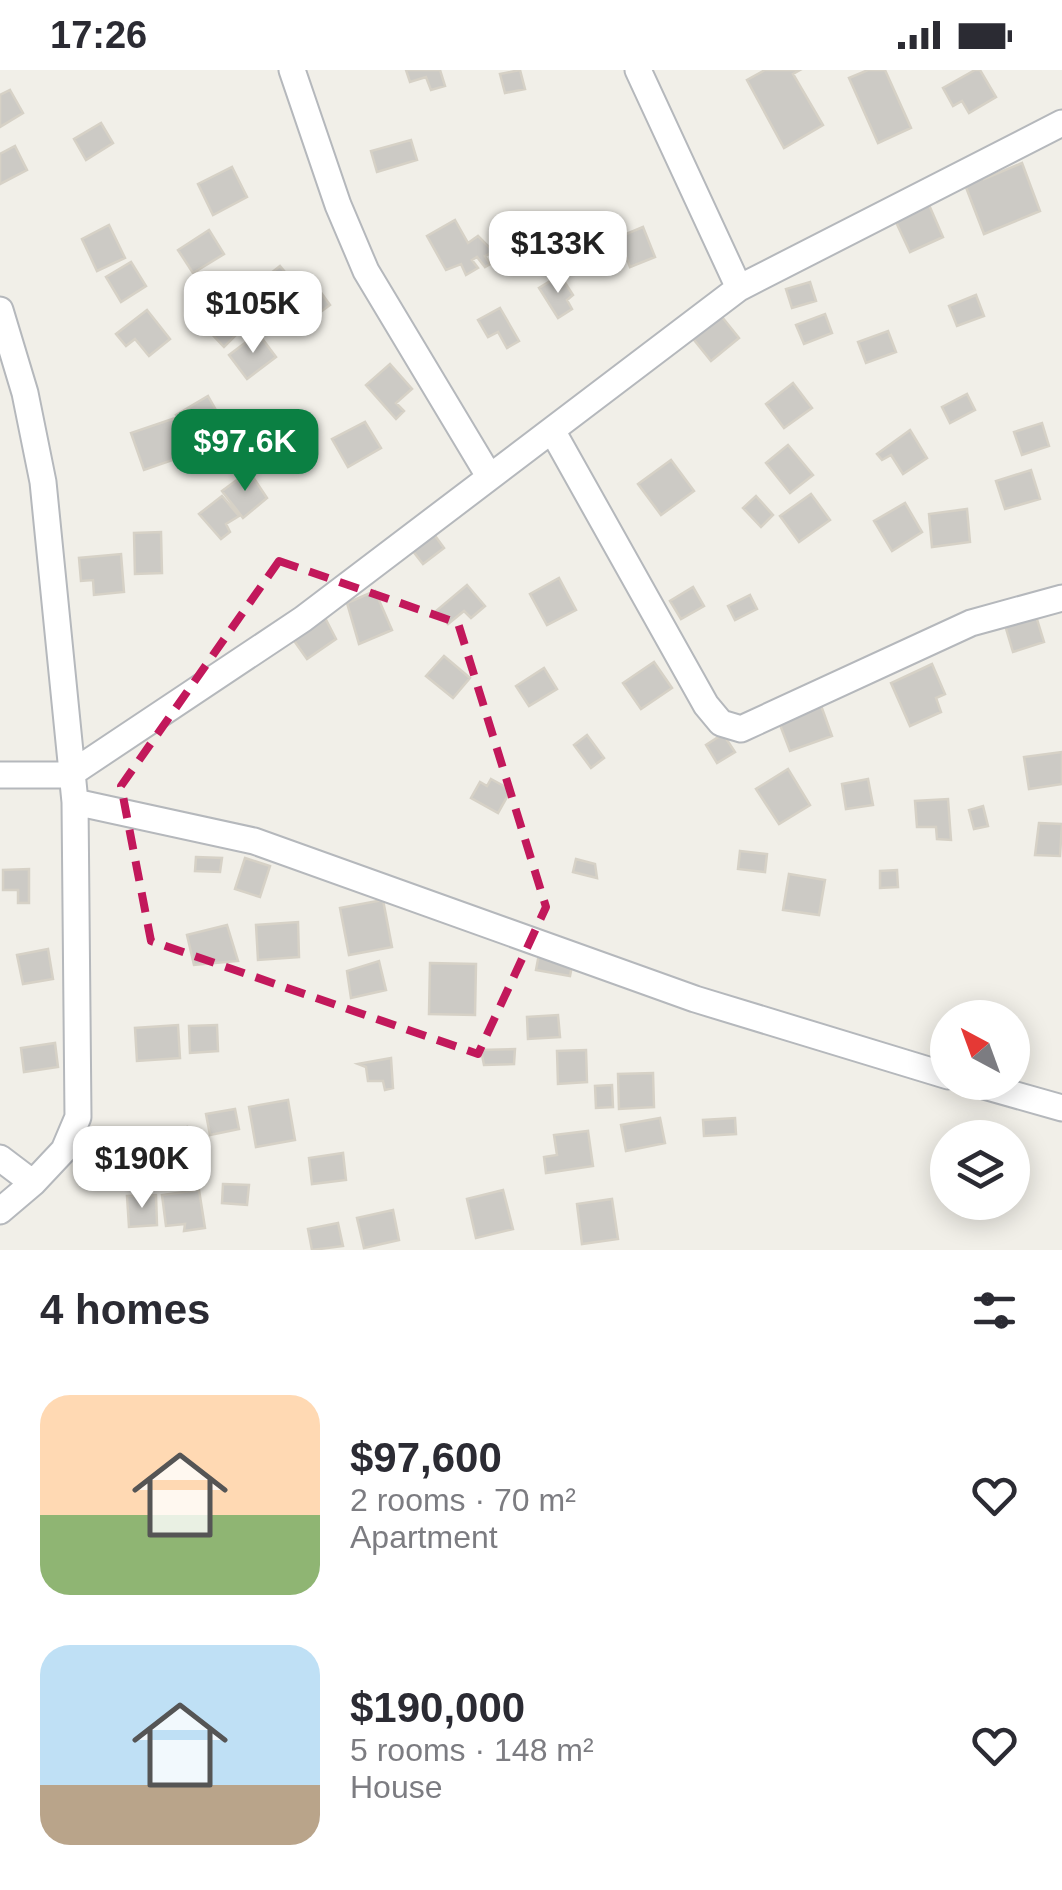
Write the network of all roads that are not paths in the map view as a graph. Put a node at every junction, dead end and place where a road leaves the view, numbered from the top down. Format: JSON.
{"nodes":[{"id":1,"x":292,"y":70,"type":"edge"},
{"id":2,"x":638,"y":70,"type":"edge"},
{"id":3,"x":1062,"y":122,"type":"edge"},
{"id":4,"x":739,"y":288,"type":"junction"},
{"id":5,"x":0,"y":310,"type":"edge"},
{"id":6,"x":553,"y":432,"type":"junction"},
{"id":7,"x":490,"y":476,"type":"junction"},
{"id":8,"x":1062,"y":598,"type":"edge"},
{"id":9,"x":69,"y":774,"type":"junction"},
{"id":10,"x":0,"y":776,"type":"edge"},
{"id":11,"x":75,"y":802,"type":"junction"},
{"id":12,"x":930,"y":1071,"type":"edge"},
{"id":13,"x":1030,"y":1099,"type":"edge"},
{"id":14,"x":1062,"y":1108,"type":"edge"},
{"id":15,"x":0,"y":1158,"type":"edge"},
{"id":16,"x":33,"y":1184,"type":"junction"},
{"id":17,"x":0,"y":1211,"type":"edge"}],
"edges":[{"from":1,"to":7,"type":"street"},
{"from":2,"to":4,"type":"street"},
{"from":3,"to":4,"type":"street"},
{"from":4,"to":6,"type":"street"},
{"from":5,"to":9,"type":"street"},
{"from":6,"to":7,"type":"street"},
{"from":6,"to":8,"type":"street"},
{"from":7,"to":9,"type":"street"},
{"from":9,"to":10,"type":"street"},
{"from":9,"to":11,"type":"street"},
{"from":11,"to":12,"type":"street"},
{"from":11,"to":16,"type":"street"},
{"from":13,"to":14,"type":"street"},
{"from":15,"to":16,"type":"street"},
{"from":16,"to":17,"type":"street"}]}
